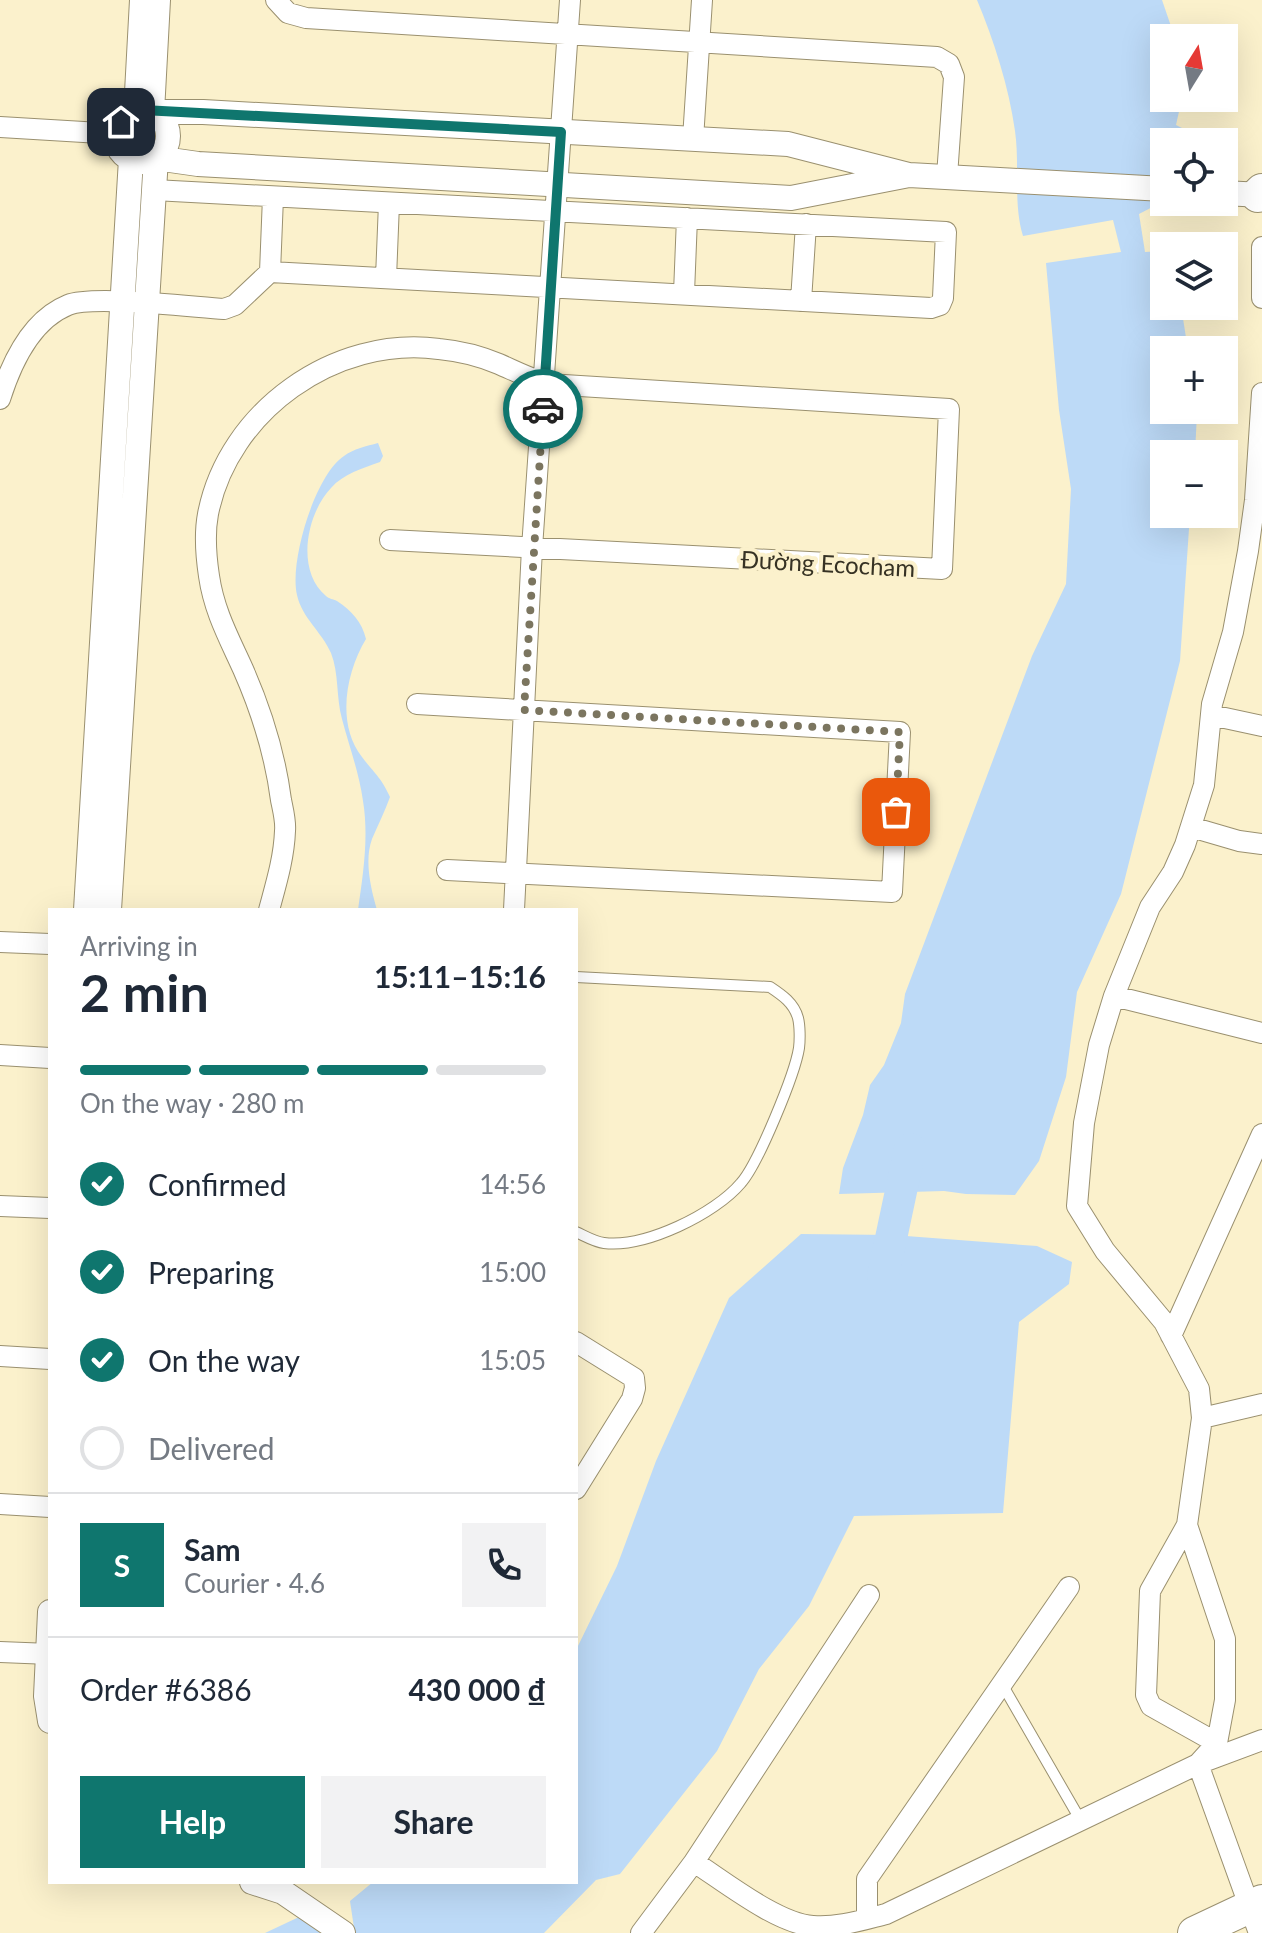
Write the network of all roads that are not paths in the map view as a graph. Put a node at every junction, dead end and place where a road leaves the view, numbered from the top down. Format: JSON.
{"nodes":[{"id":1,"x":140,"y":0,"type":"edge"},
{"id":2,"x":160,"y":0,"type":"edge"},
{"id":3,"x":276,"y":0,"type":"edge"},
{"id":4,"x":570,"y":0,"type":"edge"},
{"id":5,"x":702,"y":0,"type":"edge"},
{"id":6,"x":568,"y":33,"type":"junction"},
{"id":7,"x":699,"y":41,"type":"junction"},
{"id":8,"x":144,"y":112,"type":"junction"},
{"id":9,"x":0,"y":127,"type":"edge"},
{"id":10,"x":561,"y":132,"type":"junction"},
{"id":11,"x":117,"y":134,"type":"junction"},
{"id":12,"x":693,"y":139,"type":"junction"},
{"id":13,"x":156,"y":158,"type":"junction"},
{"id":14,"x":131,"y":159,"type":"junction"},
{"id":15,"x":909,"y":175,"type":"junction"},
{"id":16,"x":947,"y":176,"type":"junction"},
{"id":17,"x":558,"y":184,"type":"junction"},
{"id":18,"x":1150,"y":188,"type":"edge"},
{"id":19,"x":154,"y":190,"type":"junction"},
{"id":20,"x":273,"y":197,"type":"junction"},
{"id":21,"x":389,"y":203,"type":"junction"},
{"id":22,"x":556,"y":212,"type":"junction"},
{"id":23,"x":687,"y":218,"type":"junction"},
{"id":24,"x":806,"y":224,"type":"junction"},
{"id":25,"x":1262,"y":247,"type":"edge"},
{"id":26,"x":270,"y":272,"type":"junction"},
{"id":27,"x":386,"y":278,"type":"junction"},
{"id":28,"x":551,"y":286,"type":"junction"},
{"id":29,"x":684,"y":293,"type":"junction"},
{"id":30,"x":1262,"y":298,"type":"edge"},
{"id":31,"x":801,"y":301,"type":"junction"},
{"id":32,"x":122,"y":303,"type":"junction"},
{"id":33,"x":147,"y":305,"type":"junction"},
{"id":34,"x":8,"y":362,"type":"edge"},
{"id":35,"x":545,"y":384,"type":"junction"},
{"id":36,"x":1262,"y":393,"type":"edge"},
{"id":37,"x":0,"y":399,"type":"edge"},
{"id":38,"x":1258,"y":500,"type":"edge"},
{"id":39,"x":390,"y":540,"type":"dead end"},
{"id":40,"x":532,"y":548,"type":"junction"},
{"id":41,"x":417,"y":704,"type":"dead end"},
{"id":42,"x":1212,"y":709,"type":"junction"},
{"id":43,"x":524,"y":710,"type":"junction"},
{"id":44,"x":1262,"y":726,"type":"edge"},
{"id":45,"x":1191,"y":827,"type":"junction"},
{"id":46,"x":1262,"y":844,"type":"edge"},
{"id":47,"x":447,"y":870,"type":"dead end"},
{"id":48,"x":515,"y":874,"type":"junction"},
{"id":49,"x":86,"y":908,"type":"edge"},
{"id":50,"x":109,"y":908,"type":"edge"},
{"id":51,"x":270,"y":908,"type":"edge"},
{"id":52,"x":514,"y":908,"type":"edge"},
{"id":53,"x":0,"y":942,"type":"edge"},
{"id":54,"x":48,"y":944,"type":"edge"},
{"id":55,"x":578,"y":977,"type":"edge"},
{"id":56,"x":1114,"y":996,"type":"junction"},
{"id":57,"x":1262,"y":1033,"type":"edge"},
{"id":58,"x":0,"y":1055,"type":"edge"},
{"id":59,"x":48,"y":1058,"type":"edge"},
{"id":60,"x":1262,"y":1134,"type":"edge"},
{"id":61,"x":0,"y":1206,"type":"edge"},
{"id":62,"x":48,"y":1208,"type":"edge"},
{"id":63,"x":578,"y":1233,"type":"edge"},
{"id":64,"x":1171,"y":1336,"type":"junction"},
{"id":65,"x":578,"y":1343,"type":"edge"},
{"id":66,"x":0,"y":1356,"type":"edge"},
{"id":67,"x":48,"y":1359,"type":"edge"},
{"id":68,"x":1262,"y":1404,"type":"edge"},
{"id":69,"x":1202,"y":1418,"type":"junction"},
{"id":70,"x":578,"y":1486,"type":"edge"},
{"id":71,"x":0,"y":1504,"type":"edge"},
{"id":72,"x":48,"y":1507,"type":"edge"},
{"id":73,"x":1187,"y":1525,"type":"junction"},
{"id":74,"x":1069,"y":1587,"type":"dead end"},
{"id":75,"x":869,"y":1595,"type":"dead end"},
{"id":76,"x":0,"y":1652,"type":"edge"},
{"id":77,"x":48,"y":1654,"type":"edge"},
{"id":78,"x":48,"y":1670,"type":"edge"},
{"id":79,"x":1002,"y":1684,"type":"junction"},
{"id":80,"x":48,"y":1712,"type":"edge"},
{"id":81,"x":1262,"y":1740,"type":"edge"},
{"id":82,"x":1217,"y":1743,"type":"junction"},
{"id":83,"x":1198,"y":1764,"type":"junction"},
{"id":84,"x":1081,"y":1821,"type":"junction"},
{"id":85,"x":694,"y":1862,"type":"junction"},
{"id":86,"x":280,"y":1887,"type":"edge"},
{"id":87,"x":1257,"y":1914,"type":"edge"},
{"id":88,"x":867,"y":1919,"type":"junction"},
{"id":89,"x":343,"y":1933,"type":"edge"},
{"id":90,"x":641,"y":1933,"type":"edge"},
{"id":91,"x":1194,"y":1933,"type":"edge"}],
"edges":[{"from":1,"to":8,"type":"street"},
{"from":2,"to":8,"type":"street"},
{"from":3,"to":6,"type":"street"},
{"from":4,"to":6,"type":"street"},
{"from":5,"to":7,"type":"street"},
{"from":6,"to":7,"type":"street"},
{"from":6,"to":10,"type":"street"},
{"from":7,"to":12,"type":"street"},
{"from":7,"to":16,"type":"street"},
{"from":8,"to":10,"type":"street"},
{"from":8,"to":11,"type":"street"},
{"from":8,"to":13,"type":"street"},
{"from":9,"to":11,"type":"street"},
{"from":10,"to":12,"type":"street"},
{"from":10,"to":17,"type":"street"},
{"from":11,"to":14,"type":"street"},
{"from":12,"to":15,"type":"street"},
{"from":13,"to":14,"type":"street"},
{"from":13,"to":17,"type":"street"},
{"from":13,"to":19,"type":"street"},
{"from":14,"to":32,"type":"street"},
{"from":15,"to":16,"type":"street"},
{"from":15,"to":17,"type":"street"},
{"from":16,"to":18,"type":"street"},
{"from":17,"to":22,"type":"street"},
{"from":19,"to":20,"type":"street"},
{"from":19,"to":33,"type":"street"},
{"from":20,"to":21,"type":"street"},
{"from":20,"to":26,"type":"street"},
{"from":21,"to":22,"type":"street"},
{"from":21,"to":27,"type":"street"},
{"from":22,"to":23,"type":"street"},
{"from":22,"to":28,"type":"street"},
{"from":23,"to":24,"type":"street"},
{"from":23,"to":29,"type":"street"},
{"from":24,"to":31,"type":"street"},
{"from":24,"to":31,"type":"street"},
{"from":25,"to":30,"type":"street"},
{"from":26,"to":27,"type":"street"},
{"from":26,"to":33,"type":"street"},
{"from":27,"to":28,"type":"street"},
{"from":28,"to":29,"type":"street"},
{"from":28,"to":35,"type":"street"},
{"from":29,"to":31,"type":"street"},
{"from":32,"to":33,"type":"street"},
{"from":32,"to":34,"type":"street"},
{"from":32,"to":49,"type":"street"},
{"from":33,"to":50,"type":"street"},
{"from":34,"to":37,"type":"street"},
{"from":35,"to":40,"type":"street"},
{"from":35,"to":40,"type":"street","name":"Đường Ecocham"},
{"from":35,"to":51,"type":"street","name":"Đường Ecocham"},
{"from":36,"to":38,"type":"street"},
{"from":38,"to":42,"type":"street"},
{"from":39,"to":40,"type":"street","name":"Đường Ecocham"},
{"from":40,"to":43,"type":"street"},
{"from":41,"to":43,"type":"street"},
{"from":42,"to":44,"type":"street"},
{"from":42,"to":45,"type":"street"},
{"from":43,"to":48,"type":"street"},
{"from":43,"to":48,"type":"street"},
{"from":45,"to":46,"type":"street"},
{"from":45,"to":56,"type":"street"},
{"from":47,"to":48,"type":"street"},
{"from":48,"to":52,"type":"street"},
{"from":53,"to":54,"type":"street"},
{"from":55,"to":63,"type":"lane"},
{"from":56,"to":57,"type":"street"},
{"from":56,"to":64,"type":"street"},
{"from":58,"to":59,"type":"street"},
{"from":60,"to":64,"type":"street"},
{"from":61,"to":62,"type":"street"},
{"from":64,"to":69,"type":"street"},
{"from":65,"to":70,"type":"street"},
{"from":66,"to":67,"type":"street"},
{"from":68,"to":69,"type":"street"},
{"from":69,"to":73,"type":"street"},
{"from":71,"to":72,"type":"street"},
{"from":73,"to":82,"type":"street"},
{"from":73,"to":82,"type":"street"},
{"from":74,"to":79,"type":"street"},
{"from":75,"to":85,"type":"street"},
{"from":76,"to":77,"type":"street"},
{"from":78,"to":80,"type":"street"},
{"from":79,"to":84,"type":"lane"},
{"from":79,"to":88,"type":"street"},
{"from":81,"to":83,"type":"street"},
{"from":82,"to":83,"type":"street"},
{"from":83,"to":84,"type":"street"},
{"from":83,"to":87,"type":"street"},
{"from":84,"to":88,"type":"street"},
{"from":85,"to":88,"type":"street"},
{"from":85,"to":90,"type":"street"},
{"from":86,"to":89,"type":"street"},
{"from":87,"to":91,"type":"main road"}]}
